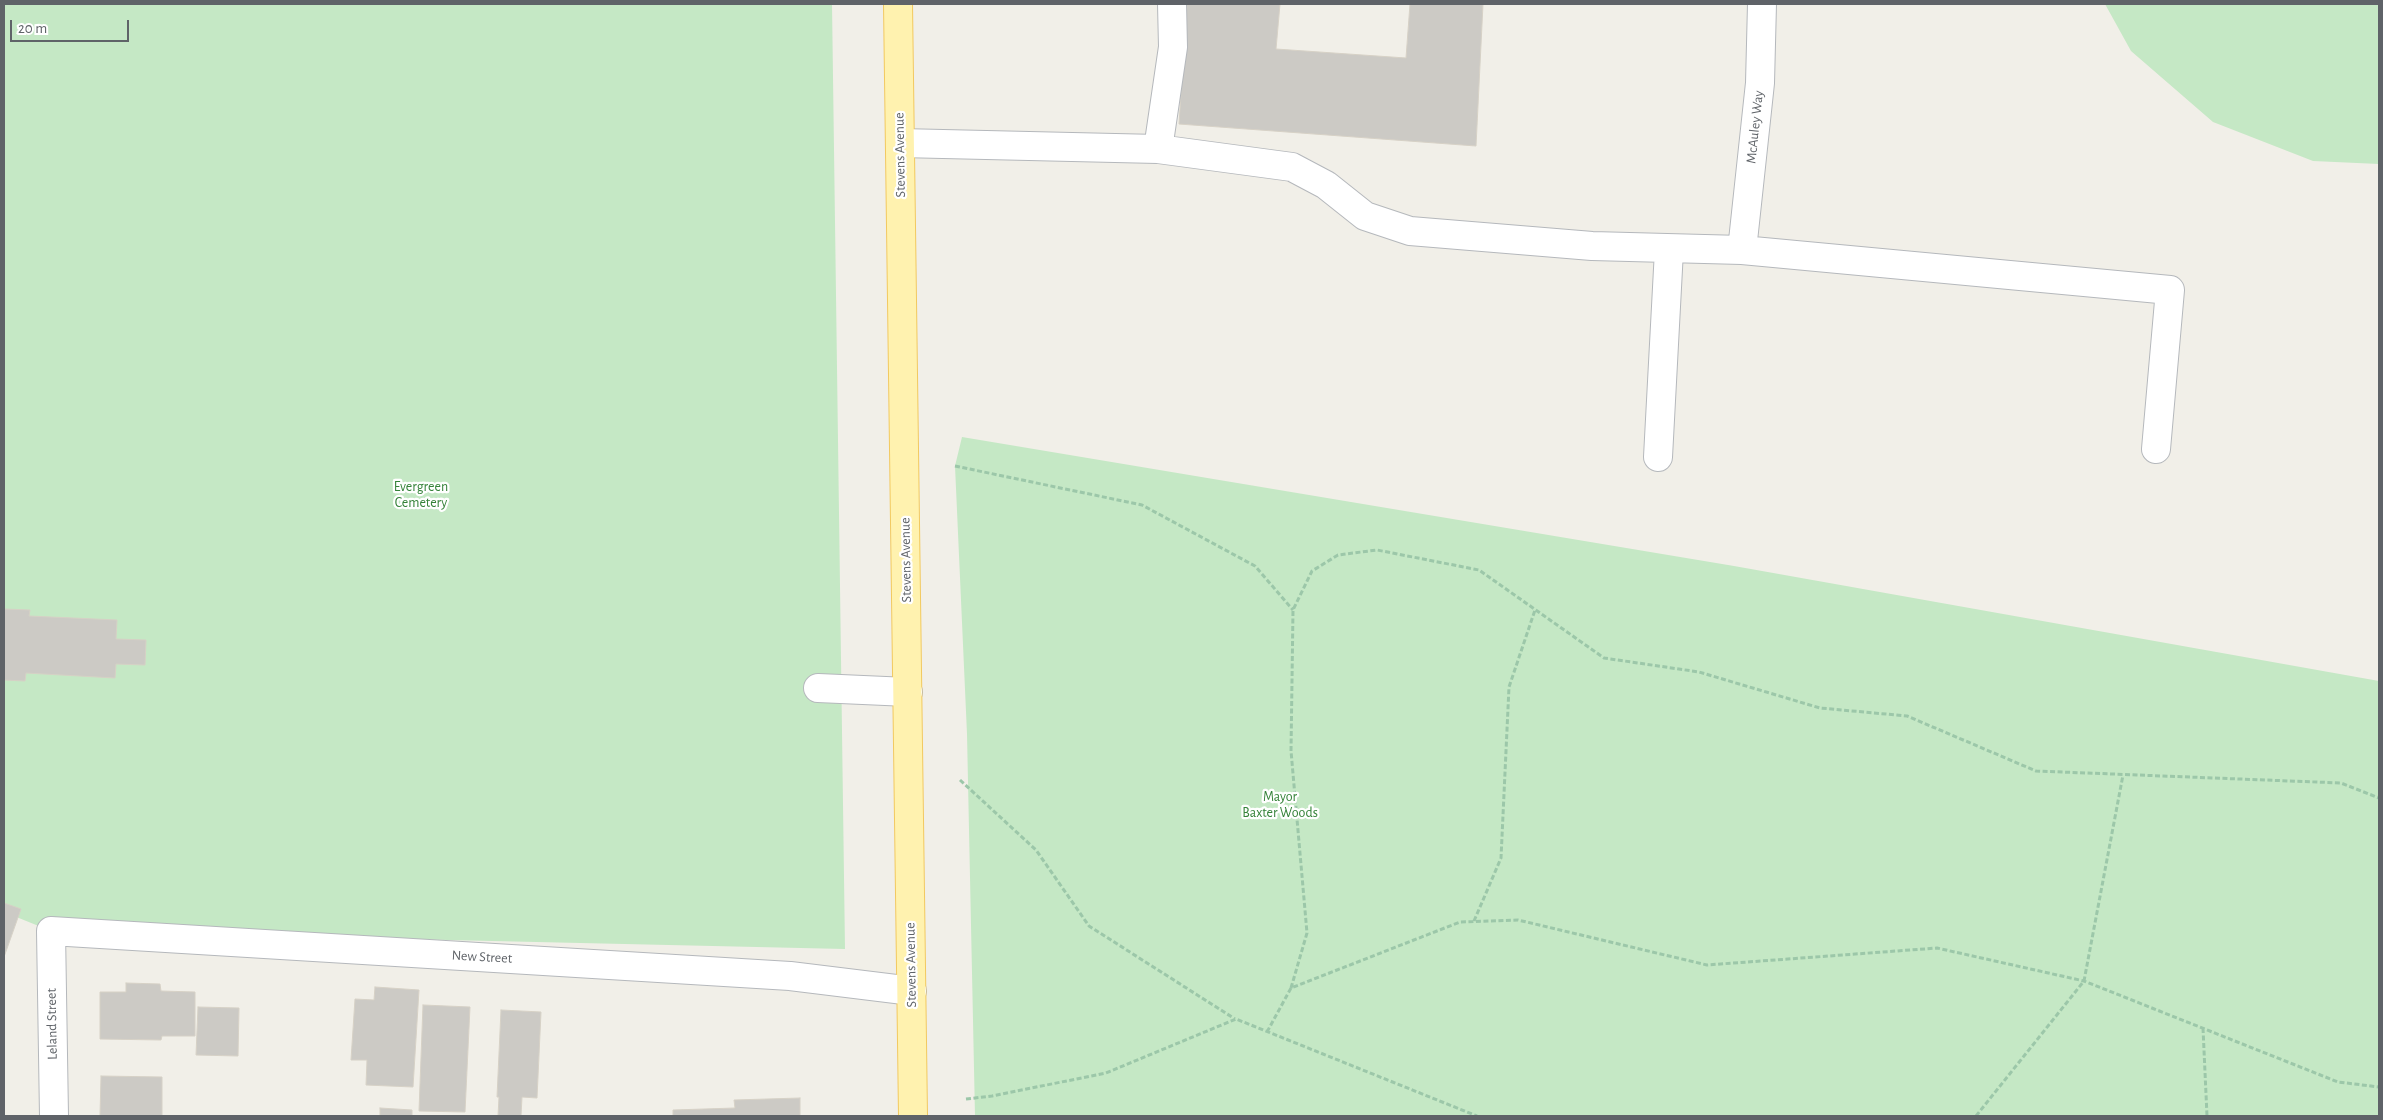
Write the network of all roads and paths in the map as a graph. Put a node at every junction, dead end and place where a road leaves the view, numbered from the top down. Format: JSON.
{"nodes":[{"id":1,"x":898,"y":4,"type":"edge"},
{"id":2,"x":1172,"y":4,"type":"edge"},
{"id":3,"x":1762,"y":4,"type":"edge"},
{"id":4,"x":900,"y":143,"type":"junction"},
{"id":5,"x":1158,"y":149,"type":"junction"},
{"id":6,"x":1669,"y":250,"type":"junction"},
{"id":7,"x":1742,"y":250,"type":"junction"},
{"id":8,"x":2156,"y":449,"type":"dead end"},
{"id":9,"x":1658,"y":457,"type":"dead end"},
{"id":10,"x":955,"y":466,"type":"dead end"},
{"id":11,"x":1293,"y":610,"type":"junction"},
{"id":12,"x":1535,"y":610,"type":"junction"},
{"id":13,"x":818,"y":688,"type":"dead end"},
{"id":14,"x":908,"y":692,"type":"junction"},
{"id":15,"x":2123,"y":775,"type":"junction"},
{"id":16,"x":960,"y":780,"type":"dead end"},
{"id":17,"x":2379,"y":798,"type":"edge"},
{"id":18,"x":1474,"y":921,"type":"junction"},
{"id":19,"x":52,"y":931,"type":"joint"},
{"id":20,"x":2084,"y":981,"type":"junction"},
{"id":21,"x":1291,"y":988,"type":"junction"},
{"id":22,"x":912,"y":991,"type":"junction"},
{"id":23,"x":1236,"y":1020,"type":"junction"},
{"id":24,"x":2203,"y":1028,"type":"junction"},
{"id":25,"x":1267,"y":1032,"type":"junction"},
{"id":26,"x":2379,"y":1086,"type":"edge"},
{"id":27,"x":966,"y":1099,"type":"dead end"},
{"id":28,"x":54,"y":1116,"type":"edge"},
{"id":29,"x":913,"y":1116,"type":"edge"},
{"id":30,"x":1477,"y":1116,"type":"edge"},
{"id":31,"x":1976,"y":1116,"type":"edge"},
{"id":32,"x":2207,"y":1116,"type":"edge"}],
"edges":[{"from":1,"to":4,"type":"main road","name":"Stevens Avenue"},
{"from":2,"to":5,"type":"street"},
{"from":3,"to":7,"type":"street","name":"McAuley Way"},
{"from":4,"to":5,"type":"street"},
{"from":4,"to":14,"type":"main road","name":"Stevens Avenue"},
{"from":5,"to":6,"type":"street"},
{"from":6,"to":7,"type":"street"},
{"from":6,"to":9,"type":"street"},
{"from":7,"to":8,"type":"street"},
{"from":10,"to":11,"type":"path"},
{"from":11,"to":12,"type":"path"},
{"from":11,"to":21,"type":"path"},
{"from":12,"to":15,"type":"path"},
{"from":12,"to":18,"type":"path"},
{"from":13,"to":14,"type":"street"},
{"from":14,"to":22,"type":"main road","name":"Stevens Avenue"},
{"from":15,"to":17,"type":"path"},
{"from":15,"to":20,"type":"path"},
{"from":16,"to":23,"type":"path"},
{"from":18,"to":20,"type":"path"},
{"from":18,"to":21,"type":"path"},
{"from":19,"to":22,"type":"street","name":"New Street"},
{"from":19,"to":28,"type":"street","name":"Leland Street"},
{"from":20,"to":24,"type":"path"},
{"from":20,"to":31,"type":"path"},
{"from":21,"to":25,"type":"path"},
{"from":22,"to":29,"type":"main road","name":"Stevens Avenue"},
{"from":23,"to":25,"type":"path"},
{"from":23,"to":27,"type":"path"},
{"from":24,"to":26,"type":"path"},
{"from":24,"to":32,"type":"path"},
{"from":25,"to":30,"type":"path"}]}
